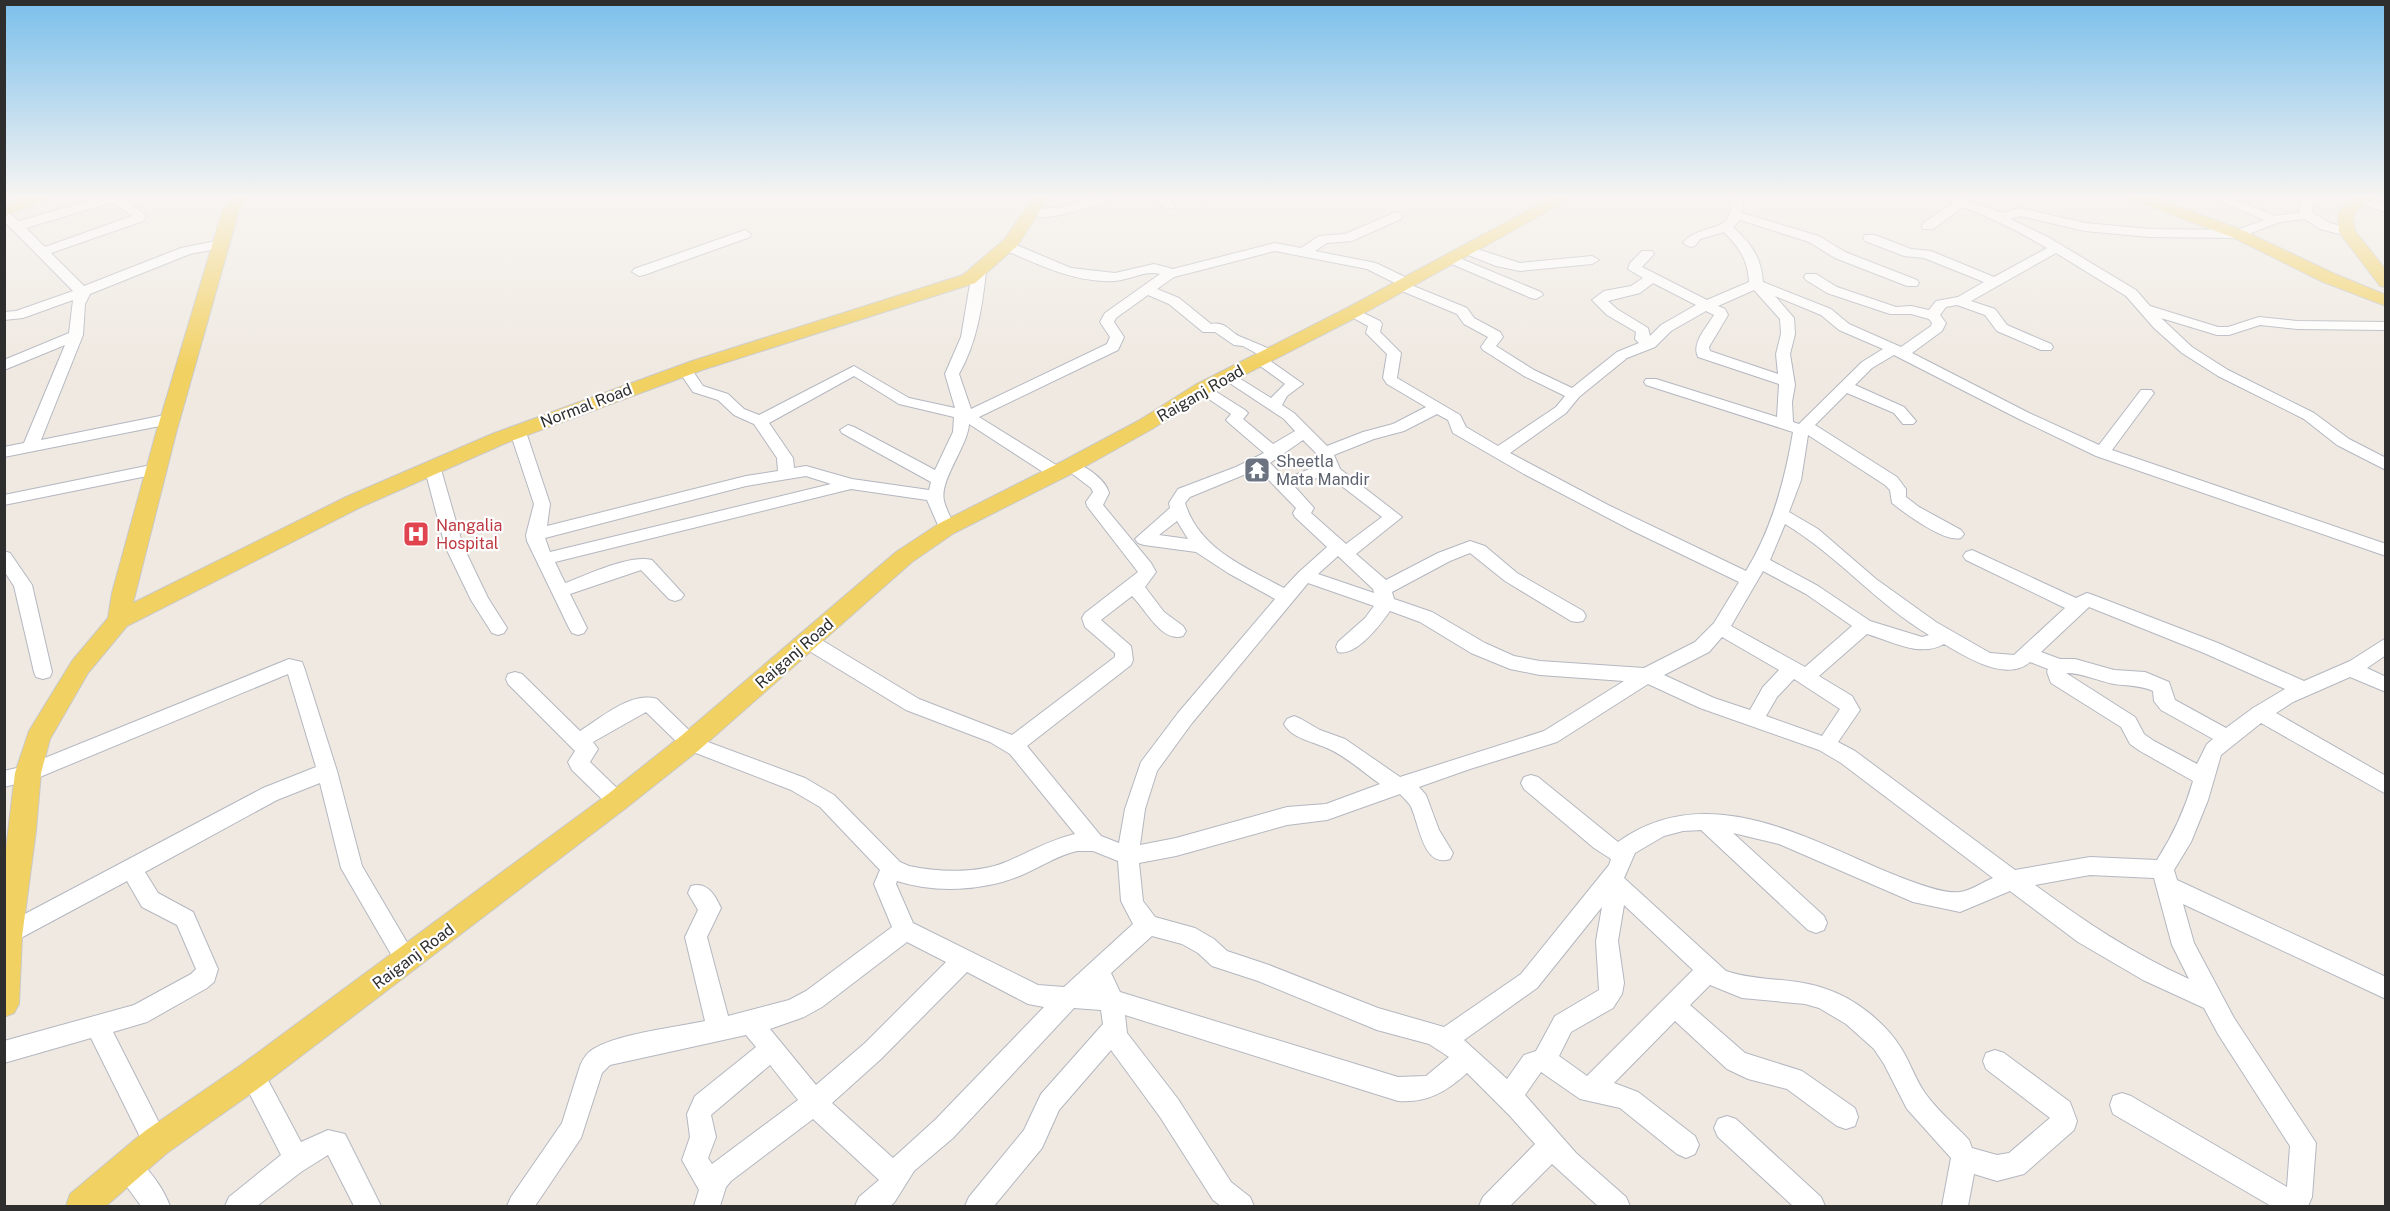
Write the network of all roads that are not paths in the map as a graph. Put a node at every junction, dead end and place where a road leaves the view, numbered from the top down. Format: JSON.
{"nodes":[{"id":1,"x":43,"y":252,"type":"edge"},
{"id":2,"x":182,"y":253,"type":"edge"},
{"id":3,"x":219,"y":253,"type":"edge"},
{"id":4,"x":693,"y":253,"type":"edge"},
{"id":5,"x":1001,"y":253,"type":"edge"},
{"id":6,"x":1022,"y":253,"type":"edge"},
{"id":7,"x":1253,"y":253,"type":"edge"},
{"id":8,"x":1306,"y":253,"type":"edge"},
{"id":9,"x":1465,"y":253,"type":"edge"},
{"id":10,"x":1748,"y":253,"type":"edge"},
{"id":11,"x":1836,"y":253,"type":"edge"},
{"id":12,"x":1909,"y":253,"type":"edge"},
{"id":13,"x":2048,"y":253,"type":"edge"},
{"id":14,"x":2064,"y":253,"type":"edge"},
{"id":15,"x":2276,"y":253,"type":"edge"},
{"id":16,"x":2363,"y":253,"type":"edge"},
{"id":17,"x":1647,"y":254,"type":"dead end"},
{"id":18,"x":1460,"y":255,"type":"junction"},
{"id":19,"x":1592,"y":260,"type":"dead end"},
{"id":20,"x":639,"y":272,"type":"dead end"},
{"id":21,"x":979,"y":272,"type":"junction"},
{"id":22,"x":1169,"y":274,"type":"junction"},
{"id":23,"x":1811,"y":276,"type":"dead end"},
{"id":24,"x":1652,"y":278,"type":"junction"},
{"id":25,"x":1995,"y":282,"type":"junction"},
{"id":26,"x":2385,"y":282,"type":"edge"},
{"id":27,"x":1912,"y":283,"type":"dead end"},
{"id":28,"x":1404,"y":284,"type":"junction"},
{"id":29,"x":1756,"y":284,"type":"junction"},
{"id":30,"x":1147,"y":290,"type":"junction"},
{"id":31,"x":85,"y":291,"type":"junction"},
{"id":32,"x":1536,"y":295,"type":"dead end"},
{"id":33,"x":1959,"y":301,"type":"junction"},
{"id":34,"x":2385,"y":301,"type":"edge"},
{"id":35,"x":1706,"y":306,"type":"junction"},
{"id":36,"x":2145,"y":309,"type":"junction"},
{"id":37,"x":1353,"y":312,"type":"junction"},
{"id":38,"x":4,"y":316,"type":"edge"},
{"id":39,"x":1934,"y":316,"type":"junction"},
{"id":40,"x":2385,"y":326,"type":"edge"},
{"id":41,"x":76,"y":335,"type":"junction"},
{"id":42,"x":1650,"y":344,"type":"junction"},
{"id":43,"x":2046,"y":347,"type":"dead end"},
{"id":44,"x":1898,"y":351,"type":"junction"},
{"id":45,"x":1263,"y":357,"type":"junction"},
{"id":46,"x":4,"y":366,"type":"edge"},
{"id":47,"x":685,"y":370,"type":"junction"},
{"id":48,"x":1226,"y":376,"type":"junction"},
{"id":49,"x":1786,"y":381,"type":"junction"},
{"id":50,"x":1651,"y":382,"type":"dead end"},
{"id":51,"x":1844,"y":386,"type":"junction"},
{"id":52,"x":1202,"y":389,"type":"junction"},
{"id":53,"x":2146,"y":393,"type":"dead end"},
{"id":54,"x":1574,"y":394,"type":"junction"},
{"id":55,"x":1268,"y":403,"type":"junction"},
{"id":56,"x":1437,"y":408,"type":"junction"},
{"id":57,"x":1240,"y":413,"type":"junction"},
{"id":58,"x":964,"y":416,"type":"junction"},
{"id":59,"x":170,"y":419,"type":"junction"},
{"id":60,"x":760,"y":421,"type":"junction"},
{"id":61,"x":1908,"y":421,"type":"dead end"},
{"id":62,"x":1797,"y":427,"type":"junction"},
{"id":63,"x":848,"y":430,"type":"dead end"},
{"id":64,"x":518,"y":432,"type":"junction"},
{"id":65,"x":1303,"y":433,"type":"junction"},
{"id":66,"x":30,"y":447,"type":"junction"},
{"id":67,"x":4,"y":452,"type":"edge"},
{"id":68,"x":2102,"y":452,"type":"junction"},
{"id":69,"x":1499,"y":453,"type":"junction"},
{"id":70,"x":1275,"y":454,"type":"junction"},
{"id":71,"x":1327,"y":459,"type":"junction"},
{"id":72,"x":1260,"y":462,"type":"junction"},
{"id":73,"x":2385,"y":465,"type":"edge"},
{"id":74,"x":432,"y":466,"type":"junction"},
{"id":75,"x":156,"y":469,"type":"junction"},
{"id":76,"x":1062,"y":469,"type":"junction"},
{"id":77,"x":786,"y":474,"type":"junction"},
{"id":78,"x":851,"y":484,"type":"junction"},
{"id":79,"x":1284,"y":485,"type":"junction"},
{"id":80,"x":938,"y":488,"type":"junction"},
{"id":81,"x":4,"y":500,"type":"edge"},
{"id":82,"x":1179,"y":510,"type":"junction"},
{"id":83,"x":1780,"y":514,"type":"junction"},
{"id":84,"x":947,"y":528,"type":"junction"},
{"id":85,"x":1955,"y":534,"type":"dead end"},
{"id":86,"x":535,"y":535,"type":"junction"},
{"id":87,"x":1137,"y":543,"type":"junction"},
{"id":88,"x":1201,"y":547,"type":"junction"},
{"id":89,"x":1342,"y":550,"type":"junction"},
{"id":90,"x":2385,"y":550,"type":"edge"},
{"id":91,"x":1972,"y":556,"type":"dead end"},
{"id":92,"x":4,"y":557,"type":"edge"},
{"id":93,"x":545,"y":559,"type":"junction"},
{"id":94,"x":1761,"y":562,"type":"junction"},
{"id":95,"x":1305,"y":576,"type":"junction"},
{"id":96,"x":1750,"y":580,"type":"junction"},
{"id":97,"x":1133,"y":586,"type":"junction"},
{"id":98,"x":560,"y":591,"type":"junction"},
{"id":99,"x":675,"y":595,"type":"dead end"},
{"id":100,"x":1384,"y":596,"type":"junction"},
{"id":101,"x":1286,"y":597,"type":"junction"},
{"id":102,"x":2077,"y":606,"type":"junction"},
{"id":103,"x":1578,"y":616,"type":"dead end"},
{"id":104,"x":119,"y":620,"type":"junction"},
{"id":105,"x":1864,"y":626,"type":"junction"},
{"id":106,"x":498,"y":628,"type":"dead end"},
{"id":107,"x":578,"y":628,"type":"dead end"},
{"id":108,"x":1720,"y":628,"type":"junction"},
{"id":109,"x":1177,"y":631,"type":"dead end"},
{"id":110,"x":1944,"y":635,"type":"junction"},
{"id":111,"x":808,"y":641,"type":"junction"},
{"id":112,"x":2385,"y":645,"type":"edge"},
{"id":113,"x":1345,"y":647,"type":"dead end"},
{"id":114,"x":2028,"y":654,"type":"junction"},
{"id":115,"x":2059,"y":666,"type":"junction"},
{"id":116,"x":2351,"y":669,"type":"junction"},
{"id":117,"x":43,"y":672,"type":"dead end"},
{"id":118,"x":1800,"y":672,"type":"junction"},
{"id":119,"x":1647,"y":675,"type":"junction"},
{"id":120,"x":515,"y":679,"type":"dead end"},
{"id":121,"x":2385,"y":686,"type":"edge"},
{"id":122,"x":2303,"y":689,"type":"junction"},
{"id":123,"x":2260,"y":713,"type":"junction"},
{"id":124,"x":1754,"y":720,"type":"junction"},
{"id":125,"x":1294,"y":724,"type":"dead end"},
{"id":126,"x":2227,"y":738,"type":"junction"},
{"id":127,"x":578,"y":742,"type":"junction"},
{"id":128,"x":690,"y":743,"type":"junction"},
{"id":129,"x":1826,"y":745,"type":"junction"},
{"id":130,"x":1017,"y":748,"type":"junction"},
{"id":131,"x":327,"y":771,"type":"junction"},
{"id":132,"x":28,"y":773,"type":"junction"},
{"id":133,"x":2204,"y":777,"type":"junction"},
{"id":134,"x":4,"y":778,"type":"edge"},
{"id":135,"x":1531,"y":783,"type":"dead end"},
{"id":136,"x":1401,"y":785,"type":"junction"},
{"id":137,"x":2385,"y":786,"type":"edge"},
{"id":138,"x":617,"y":801,"type":"junction"},
{"id":139,"x":1705,"y":821,"type":"junction"},
{"id":140,"x":1094,"y":842,"type":"junction"},
{"id":141,"x":1442,"y":853,"type":"dead end"},
{"id":142,"x":1128,"y":856,"type":"junction"},
{"id":143,"x":1624,"y":856,"type":"junction"},
{"id":144,"x":892,"y":867,"type":"junction"},
{"id":145,"x":131,"y":869,"type":"junction"},
{"id":146,"x":2165,"y":878,"type":"junction"},
{"id":147,"x":1610,"y":879,"type":"junction"},
{"id":148,"x":2014,"y":879,"type":"junction"},
{"id":149,"x":699,"y":893,"type":"dead end"},
{"id":150,"x":1816,"y":923,"type":"dead end"},
{"id":151,"x":1148,"y":926,"type":"junction"},
{"id":152,"x":905,"y":930,"type":"junction"},
{"id":153,"x":6,"y":937,"type":"edge"},
{"id":154,"x":964,"y":960,"type":"junction"},
{"id":155,"x":407,"y":961,"type":"junction"},
{"id":156,"x":1708,"y":971,"type":"junction"},
{"id":157,"x":1099,"y":972,"type":"junction"},
{"id":158,"x":2385,"y":989,"type":"edge"},
{"id":159,"x":1069,"y":997,"type":"junction"},
{"id":160,"x":1112,"y":1001,"type":"junction"},
{"id":161,"x":2213,"y":1002,"type":"junction"},
{"id":162,"x":4,"y":1004,"type":"edge"},
{"id":163,"x":1674,"y":1005,"type":"junction"},
{"id":164,"x":750,"y":1022,"type":"junction"},
{"id":165,"x":98,"y":1027,"type":"junction"},
{"id":166,"x":719,"y":1029,"type":"junction"},
{"id":167,"x":1114,"y":1029,"type":"junction"},
{"id":168,"x":1445,"y":1040,"type":"junction"},
{"id":169,"x":772,"y":1049,"type":"junction"},
{"id":170,"x":4,"y":1052,"type":"edge"},
{"id":171,"x":1468,"y":1057,"type":"junction"},
{"id":172,"x":1544,"y":1060,"type":"junction"},
{"id":173,"x":1995,"y":1061,"type":"dead end"},
{"id":174,"x":252,"y":1075,"type":"junction"},
{"id":175,"x":1589,"y":1091,"type":"junction"},
{"id":176,"x":1509,"y":1097,"type":"junction"},
{"id":177,"x":815,"y":1102,"type":"junction"},
{"id":178,"x":2122,"y":1105,"type":"dead end"},
{"id":179,"x":1846,"y":1117,"type":"dead end"},
{"id":180,"x":1727,"y":1128,"type":"dead end"},
{"id":181,"x":156,"y":1142,"type":"junction"},
{"id":182,"x":1552,"y":1145,"type":"junction"},
{"id":183,"x":1686,"y":1145,"type":"dead end"},
{"id":184,"x":1964,"y":1158,"type":"junction"},
{"id":185,"x":297,"y":1160,"type":"junction"},
{"id":186,"x":128,"y":1167,"type":"junction"},
{"id":187,"x":894,"y":1177,"type":"junction"},
{"id":188,"x":711,"y":1198,"type":"edge"},
{"id":189,"x":2299,"y":1204,"type":"edge"},
{"id":190,"x":82,"y":1206,"type":"edge"},
{"id":191,"x":158,"y":1206,"type":"edge"},
{"id":192,"x":238,"y":1206,"type":"edge"},
{"id":193,"x":368,"y":1206,"type":"edge"},
{"id":194,"x":520,"y":1206,"type":"edge"},
{"id":195,"x":868,"y":1206,"type":"edge"},
{"id":196,"x":978,"y":1206,"type":"edge"},
{"id":197,"x":1241,"y":1206,"type":"edge"},
{"id":198,"x":1491,"y":1206,"type":"edge"},
{"id":199,"x":1617,"y":1206,"type":"edge"},
{"id":200,"x":1812,"y":1206,"type":"edge"},
{"id":201,"x":1955,"y":1206,"type":"edge"}],
"edges":[{"from":1,"to":31,"type":"street"},
{"from":2,"to":31,"type":"street"},
{"from":3,"to":59,"type":"main road"},
{"from":4,"to":20,"type":"street"},
{"from":5,"to":21,"type":"main road","name":"Normal Road"},
{"from":6,"to":22,"type":"street"},
{"from":7,"to":22,"type":"street"},
{"from":8,"to":28,"type":"street"},
{"from":9,"to":18,"type":"main road","name":"Raiganj Road"},
{"from":10,"to":29,"type":"street"},
{"from":11,"to":27,"type":"street"},
{"from":12,"to":25,"type":"street"},
{"from":13,"to":25,"type":"street"},
{"from":14,"to":36,"type":"street"},
{"from":15,"to":34,"type":"main road"},
{"from":16,"to":26,"type":"main road"},
{"from":17,"to":24,"type":"street"},
{"from":18,"to":19,"type":"street"},
{"from":18,"to":28,"type":"main road","name":"Raiganj Road"},
{"from":18,"to":32,"type":"street"},
{"from":21,"to":47,"type":"main road","name":"Normal Road"},
{"from":21,"to":58,"type":"street"},
{"from":22,"to":30,"type":"street"},
{"from":23,"to":39,"type":"street"},
{"from":24,"to":35,"type":"street"},
{"from":24,"to":42,"type":"street"},
{"from":25,"to":33,"type":"street"},
{"from":28,"to":37,"type":"main road","name":"Raiganj Road"},
{"from":28,"to":54,"type":"street"},
{"from":29,"to":35,"type":"street"},
{"from":29,"to":44,"type":"street"},
{"from":29,"to":49,"type":"street"},
{"from":30,"to":45,"type":"street"},
{"from":30,"to":58,"type":"street"},
{"from":31,"to":38,"type":"street"},
{"from":31,"to":41,"type":"street"},
{"from":33,"to":39,"type":"street"},
{"from":33,"to":43,"type":"street"},
{"from":35,"to":42,"type":"street"},
{"from":35,"to":49,"type":"street"},
{"from":36,"to":40,"type":"street"},
{"from":36,"to":73,"type":"street"},
{"from":37,"to":45,"type":"main road","name":"Raiganj Road"},
{"from":37,"to":56,"type":"street"},
{"from":39,"to":44,"type":"street"},
{"from":41,"to":46,"type":"street"},
{"from":41,"to":66,"type":"street"},
{"from":42,"to":54,"type":"street"},
{"from":44,"to":51,"type":"street"},
{"from":44,"to":68,"type":"street"},
{"from":45,"to":48,"type":"main road","name":"Raiganj Road"},
{"from":45,"to":55,"type":"street"},
{"from":47,"to":60,"type":"street"},
{"from":47,"to":64,"type":"main road","name":"Normal Road"},
{"from":48,"to":52,"type":"main road","name":"Raiganj Road"},
{"from":48,"to":55,"type":"street"},
{"from":49,"to":62,"type":"street"},
{"from":50,"to":62,"type":"street"},
{"from":51,"to":61,"type":"street"},
{"from":51,"to":62,"type":"street"},
{"from":52,"to":57,"type":"street"},
{"from":52,"to":76,"type":"main road","name":"Raiganj Road"},
{"from":53,"to":68,"type":"street"},
{"from":54,"to":69,"type":"street"},
{"from":55,"to":57,"type":"street"},
{"from":55,"to":65,"type":"street"},
{"from":56,"to":69,"type":"street"},
{"from":56,"to":71,"type":"street"},
{"from":57,"to":70,"type":"street"},
{"from":58,"to":60,"type":"street"},
{"from":58,"to":76,"type":"street"},
{"from":58,"to":80,"type":"street"},
{"from":59,"to":66,"type":"street"},
{"from":59,"to":75,"type":"main road"},
{"from":60,"to":77,"type":"street"},
{"from":62,"to":83,"type":"street"},
{"from":62,"to":85,"type":"street"},
{"from":63,"to":80,"type":"street"},
{"from":64,"to":74,"type":"main road","name":"Normal Road"},
{"from":64,"to":86,"type":"street"},
{"from":65,"to":70,"type":"street"},
{"from":65,"to":71,"type":"street"},
{"from":66,"to":67,"type":"street"},
{"from":68,"to":90,"type":"street"},
{"from":69,"to":96,"type":"street"},
{"from":70,"to":72,"type":"street"},
{"from":71,"to":79,"type":"street"},
{"from":71,"to":89,"type":"street"},
{"from":72,"to":79,"type":"street"},
{"from":72,"to":82,"type":"street"},
{"from":74,"to":104,"type":"main road","name":"Normal Road"},
{"from":74,"to":106,"type":"street"},
{"from":75,"to":81,"type":"street"},
{"from":75,"to":104,"type":"main road"},
{"from":76,"to":84,"type":"main road","name":"Raiganj Road"},
{"from":76,"to":87,"type":"street"},
{"from":77,"to":78,"type":"street"},
{"from":77,"to":86,"type":"street"},
{"from":78,"to":80,"type":"street"},
{"from":78,"to":93,"type":"street"},
{"from":79,"to":89,"type":"street"},
{"from":80,"to":84,"type":"street"},
{"from":82,"to":87,"type":"street"},
{"from":82,"to":88,"type":"street"},
{"from":83,"to":94,"type":"street"},
{"from":83,"to":110,"type":"street"},
{"from":84,"to":111,"type":"main road","name":"Raiganj Road"},
{"from":86,"to":93,"type":"street"},
{"from":87,"to":88,"type":"street"},
{"from":87,"to":97,"type":"street"},
{"from":88,"to":101,"type":"street"},
{"from":89,"to":95,"type":"street"},
{"from":89,"to":100,"type":"street"},
{"from":91,"to":102,"type":"street"},
{"from":92,"to":117,"type":"street"},
{"from":93,"to":98,"type":"street"},
{"from":94,"to":96,"type":"street"},
{"from":94,"to":105,"type":"street"},
{"from":95,"to":100,"type":"street"},
{"from":95,"to":101,"type":"street"},
{"from":96,"to":108,"type":"street"},
{"from":97,"to":109,"type":"street"},
{"from":97,"to":130,"type":"street"},
{"from":98,"to":99,"type":"street"},
{"from":98,"to":107,"type":"street"},
{"from":100,"to":103,"type":"street"},
{"from":100,"to":113,"type":"street"},
{"from":100,"to":119,"type":"street"},
{"from":101,"to":142,"type":"street"},
{"from":102,"to":114,"type":"street"},
{"from":102,"to":122,"type":"street"},
{"from":104,"to":132,"type":"main road"},
{"from":105,"to":110,"type":"street"},
{"from":105,"to":118,"type":"street"},
{"from":108,"to":118,"type":"street"},
{"from":108,"to":119,"type":"street"},
{"from":110,"to":114,"type":"street"},
{"from":111,"to":128,"type":"main road","name":"Raiganj Road"},
{"from":111,"to":130,"type":"street"},
{"from":112,"to":116,"type":"street"},
{"from":114,"to":115,"type":"street"},
{"from":115,"to":126,"type":"street"},
{"from":115,"to":133,"type":"street"},
{"from":116,"to":121,"type":"street"},
{"from":116,"to":122,"type":"street"},
{"from":118,"to":124,"type":"street"},
{"from":118,"to":129,"type":"street"},
{"from":119,"to":124,"type":"street"},
{"from":119,"to":136,"type":"street"},
{"from":120,"to":127,"type":"street"},
{"from":122,"to":123,"type":"street"},
{"from":123,"to":126,"type":"street"},
{"from":123,"to":137,"type":"street"},
{"from":124,"to":129,"type":"street"},
{"from":125,"to":136,"type":"street"},
{"from":126,"to":133,"type":"street"},
{"from":127,"to":128,"type":"street"},
{"from":127,"to":138,"type":"street"},
{"from":128,"to":138,"type":"main road","name":"Raiganj Road"},
{"from":128,"to":144,"type":"street"},
{"from":129,"to":148,"type":"street"},
{"from":130,"to":140,"type":"street"},
{"from":131,"to":132,"type":"street"},
{"from":131,"to":145,"type":"street"},
{"from":131,"to":155,"type":"street"},
{"from":132,"to":134,"type":"street"},
{"from":132,"to":153,"type":"main road"},
{"from":133,"to":146,"type":"street"},
{"from":135,"to":143,"type":"street"},
{"from":136,"to":141,"type":"street"},
{"from":136,"to":142,"type":"street"},
{"from":138,"to":155,"type":"main road","name":"Raiganj Road"},
{"from":139,"to":143,"type":"street"},
{"from":139,"to":148,"type":"street"},
{"from":139,"to":150,"type":"street"},
{"from":140,"to":142,"type":"street"},
{"from":140,"to":144,"type":"street"},
{"from":142,"to":151,"type":"street"},
{"from":143,"to":147,"type":"street"},
{"from":144,"to":152,"type":"street"},
{"from":145,"to":153,"type":"street"},
{"from":145,"to":165,"type":"street"},
{"from":146,"to":148,"type":"street"},
{"from":146,"to":158,"type":"street"},
{"from":146,"to":161,"type":"street"},
{"from":147,"to":156,"type":"street"},
{"from":147,"to":168,"type":"street"},
{"from":147,"to":172,"type":"street"},
{"from":148,"to":161,"type":"street"},
{"from":149,"to":166,"type":"street"},
{"from":151,"to":157,"type":"street"},
{"from":151,"to":168,"type":"street"},
{"from":152,"to":154,"type":"street"},
{"from":152,"to":164,"type":"street"},
{"from":153,"to":162,"type":"main road"},
{"from":154,"to":159,"type":"street"},
{"from":154,"to":177,"type":"street"},
{"from":155,"to":174,"type":"main road","name":"Raiganj Road"},
{"from":156,"to":163,"type":"street"},
{"from":156,"to":184,"type":"street"},
{"from":157,"to":159,"type":"street"},
{"from":157,"to":160,"type":"street"},
{"from":159,"to":160,"type":"street"},
{"from":159,"to":187,"type":"street"},
{"from":160,"to":167,"type":"street"},
{"from":160,"to":171,"type":"street"},
{"from":161,"to":189,"type":"street"},
{"from":163,"to":175,"type":"street"},
{"from":163,"to":179,"type":"street"},
{"from":164,"to":166,"type":"street"},
{"from":164,"to":169,"type":"street"},
{"from":165,"to":170,"type":"street"},
{"from":165,"to":181,"type":"street"},
{"from":166,"to":194,"type":"street"},
{"from":167,"to":196,"type":"street"},
{"from":167,"to":197,"type":"street"},
{"from":168,"to":171,"type":"street"},
{"from":169,"to":177,"type":"street"},
{"from":169,"to":188,"type":"street"},
{"from":171,"to":176,"type":"street"},
{"from":172,"to":175,"type":"street"},
{"from":172,"to":176,"type":"street"},
{"from":173,"to":184,"type":"street"},
{"from":174,"to":181,"type":"main road","name":"Raiganj Road"},
{"from":174,"to":185,"type":"street"},
{"from":175,"to":183,"type":"street"},
{"from":176,"to":182,"type":"street"},
{"from":177,"to":187,"type":"street"},
{"from":177,"to":188,"type":"street"},
{"from":178,"to":189,"type":"street"},
{"from":180,"to":200,"type":"street"},
{"from":181,"to":186,"type":"main road","name":"Raiganj Road"},
{"from":182,"to":198,"type":"street"},
{"from":182,"to":199,"type":"street"},
{"from":184,"to":201,"type":"street"},
{"from":185,"to":192,"type":"street"},
{"from":185,"to":193,"type":"street"},
{"from":186,"to":190,"type":"main road","name":"Raiganj Road"},
{"from":186,"to":191,"type":"street"},
{"from":187,"to":195,"type":"street"}]}
